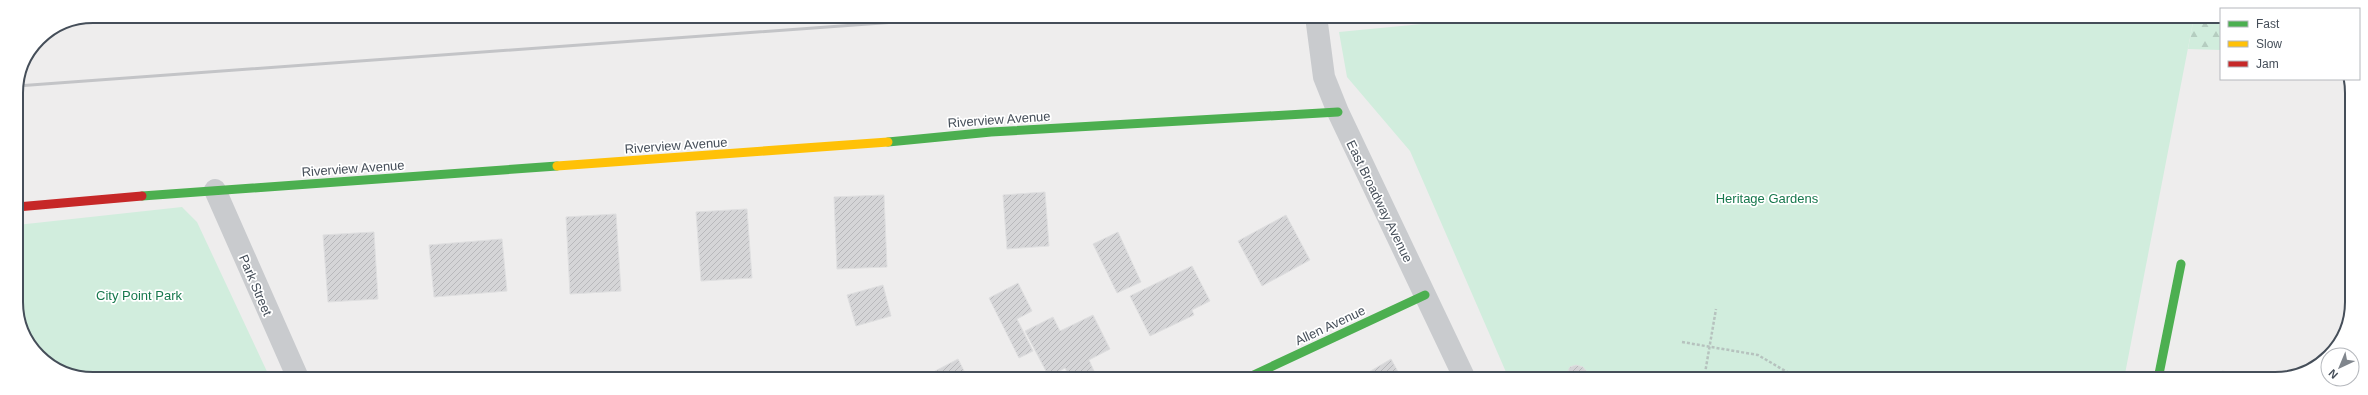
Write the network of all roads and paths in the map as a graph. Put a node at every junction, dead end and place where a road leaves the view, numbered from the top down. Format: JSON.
{"nodes":[{"id":1,"x":1317,"y":23,"type":"edge"},
{"id":2,"x":1338,"y":112,"type":"junction"},
{"id":3,"x":215,"y":190,"type":"junction"},
{"id":4,"x":23,"y":206,"type":"edge"},
{"id":5,"x":2181,"y":264,"type":"dead end"},
{"id":6,"x":1425,"y":295,"type":"junction"},
{"id":7,"x":1716,"y":309,"type":"dead end"},
{"id":8,"x":1682,"y":342,"type":"dead end"},
{"id":9,"x":1709,"y":347,"type":"junction"},
{"id":10,"x":295,"y":372,"type":"edge"},
{"id":11,"x":1260,"y":372,"type":"edge"},
{"id":12,"x":1462,"y":372,"type":"edge"},
{"id":13,"x":1705,"y":372,"type":"edge"},
{"id":14,"x":1787,"y":372,"type":"edge"},
{"id":15,"x":2159,"y":372,"type":"edge"}],
"edges":[{"from":1,"to":2,"type":"street","name":"East Broadway Avenue"},
{"from":2,"to":3,"type":"street","name":"Riverview Avenue"},
{"from":2,"to":6,"type":"street","name":"East Broadway Avenue"},
{"from":3,"to":4,"type":"street","name":"Riverview Avenue"},
{"from":3,"to":10,"type":"street","name":"Park Street"},
{"from":5,"to":15,"type":"street"},
{"from":6,"to":11,"type":"street","name":"Allen Avenue"},
{"from":6,"to":12,"type":"street","name":"East Broadway Avenue"},
{"from":7,"to":9,"type":"path"},
{"from":8,"to":9,"type":"path"},
{"from":9,"to":13,"type":"path"},
{"from":9,"to":14,"type":"path"}]}
